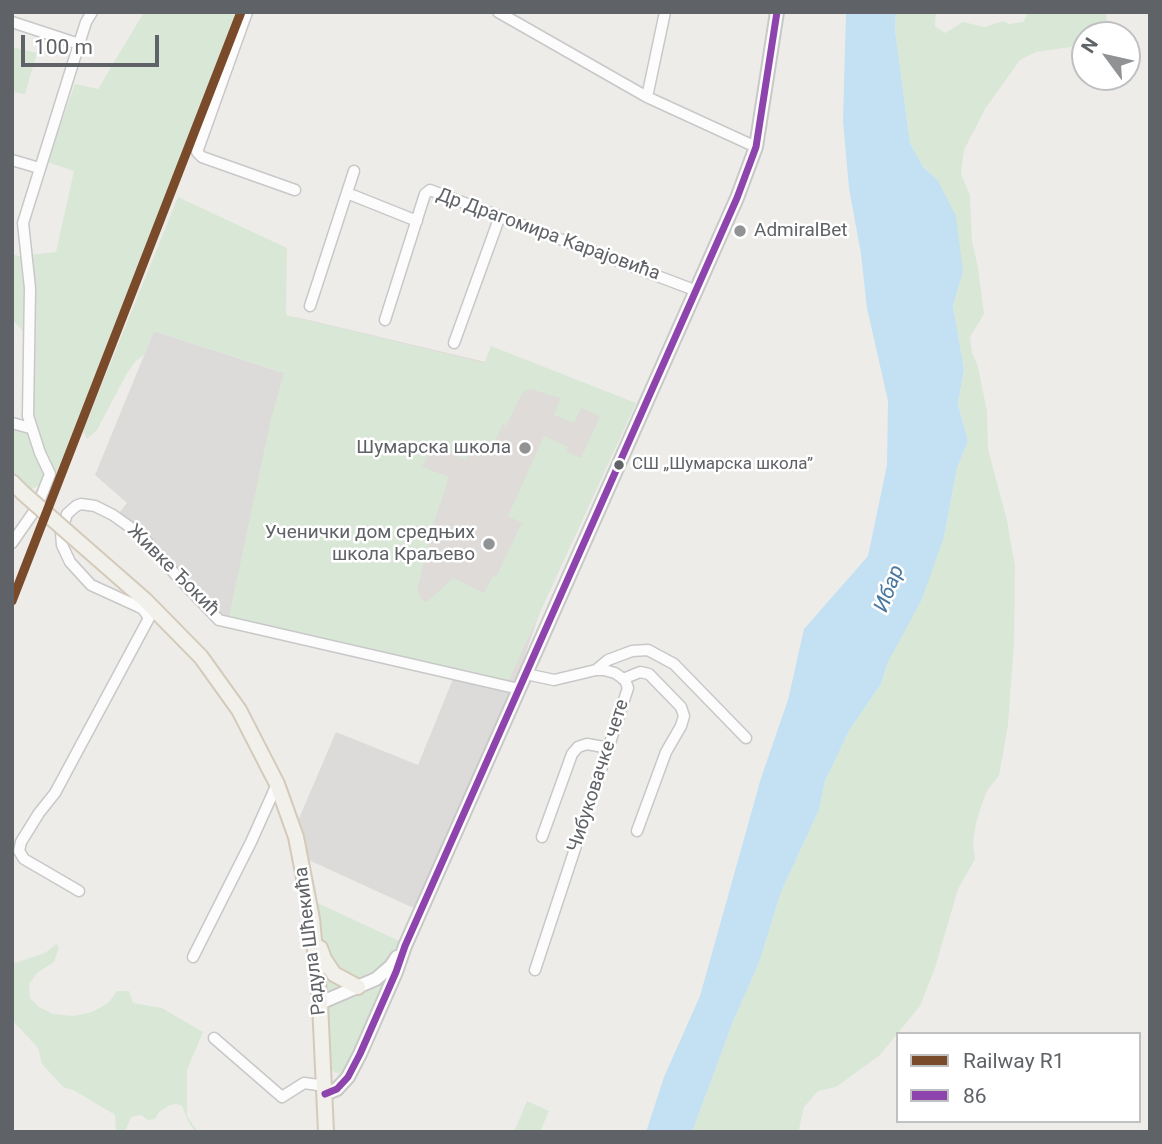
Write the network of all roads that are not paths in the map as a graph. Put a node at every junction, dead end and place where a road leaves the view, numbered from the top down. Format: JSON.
{"nodes":[{"id":1,"x":92,"y":12,"type":"edge"},
{"id":2,"x":247,"y":12,"type":"edge"},
{"id":3,"x":498,"y":12,"type":"edge"},
{"id":4,"x":664,"y":12,"type":"edge"},
{"id":5,"x":777,"y":12,"type":"edge"},
{"id":6,"x":12,"y":22,"type":"edge"},
{"id":7,"x":79,"y":44,"type":"junction"},
{"id":8,"x":647,"y":97,"type":"junction"},
{"id":9,"x":756,"y":147,"type":"junction"},
{"id":10,"x":12,"y":160,"type":"edge"},
{"id":11,"x":39,"y":168,"type":"junction"},
{"id":12,"x":354,"y":171,"type":"dead end"},
{"id":13,"x":295,"y":190,"type":"dead end"},
{"id":14,"x":347,"y":193,"type":"junction"},
{"id":15,"x":500,"y":216,"type":"junction"},
{"id":16,"x":417,"y":220,"type":"junction"},
{"id":17,"x":697,"y":290,"type":"junction"},
{"id":18,"x":310,"y":306,"type":"dead end"},
{"id":19,"x":385,"y":320,"type":"dead end"},
{"id":20,"x":454,"y":343,"type":"dead end"},
{"id":21,"x":12,"y":423,"type":"edge"},
{"id":22,"x":30,"y":428,"type":"junction"},
{"id":23,"x":18,"y":488,"type":"edge"},
{"id":24,"x":12,"y":543,"type":"edge"},
{"id":25,"x":596,"y":670,"type":"junction"},
{"id":26,"x":526,"y":674,"type":"junction"},
{"id":27,"x":623,"y":679,"type":"junction"},
{"id":28,"x":519,"y":689,"type":"junction"},
{"id":29,"x":746,"y":738,"type":"dead end"},
{"id":30,"x":609,"y":748,"type":"junction"},
{"id":31,"x":277,"y":784,"type":"junction"},
{"id":32,"x":637,"y":831,"type":"dead end"},
{"id":33,"x":542,"y":837,"type":"dead end"},
{"id":34,"x":79,"y":891,"type":"dead end"},
{"id":35,"x":312,"y":919,"type":"junction"},
{"id":36,"x":405,"y":946,"type":"junction"},
{"id":37,"x":193,"y":957,"type":"dead end"},
{"id":38,"x":535,"y":970,"type":"dead end"},
{"id":39,"x":358,"y":988,"type":"junction"},
{"id":40,"x":320,"y":1003,"type":"junction"},
{"id":41,"x":214,"y":1038,"type":"dead end"},
{"id":42,"x":329,"y":1089,"type":"junction"},
{"id":43,"x":326,"y":1132,"type":"edge"}],
"edges":[{"from":1,"to":7,"type":"street"},
{"from":2,"to":13,"type":"street"},
{"from":3,"to":8,"type":"street"},
{"from":4,"to":8,"type":"street"},
{"from":5,"to":9,"type":"street"},
{"from":6,"to":7,"type":"street"},
{"from":7,"to":11,"type":"street"},
{"from":8,"to":9,"type":"street"},
{"from":9,"to":17,"type":"street"},
{"from":10,"to":11,"type":"street"},
{"from":11,"to":22,"type":"street"},
{"from":12,"to":14,"type":"street"},
{"from":14,"to":16,"type":"street","name":"Др Драгомира Карајовића"},
{"from":14,"to":18,"type":"street"},
{"from":15,"to":16,"type":"street","name":"Др Драгомира Карајовића"},
{"from":15,"to":17,"type":"street","name":"Др Драгомира Карајовића"},
{"from":15,"to":20,"type":"street"},
{"from":16,"to":19,"type":"street","name":"Др Драгомира Карајовића"},
{"from":17,"to":26,"type":"street"},
{"from":21,"to":22,"type":"street"},
{"from":22,"to":24,"type":"street"},
{"from":23,"to":31,"type":"main road","name":"Радула Шћекића","bridge":true},
{"from":25,"to":26,"type":"street"},
{"from":25,"to":27,"type":"street","name":"Чибуковачке чете"},
{"from":25,"to":29,"type":"street"},
{"from":26,"to":28,"type":"street"},
{"from":27,"to":30,"type":"street","name":"Чибуковачке чете"},
{"from":27,"to":32,"type":"street"},
{"from":28,"to":34,"type":"street","name":"Живке Ђокић"},
{"from":28,"to":36,"type":"street"},
{"from":30,"to":33,"type":"street"},
{"from":30,"to":38,"type":"street","name":"Чибуковачке чете"},
{"from":31,"to":35,"type":"main road","name":"Радула Шћекића"},
{"from":31,"to":37,"type":"street"},
{"from":35,"to":39,"type":"main road"},
{"from":35,"to":40,"type":"main road","name":"Радула Шћекића"},
{"from":36,"to":39,"type":"street"},
{"from":36,"to":42,"type":"street"},
{"from":39,"to":40,"type":"street"},
{"from":40,"to":42,"type":"main road","name":"Радула Шћекића"},
{"from":41,"to":42,"type":"street"},
{"from":42,"to":43,"type":"main road","name":"Радула Шћекића"}]}
